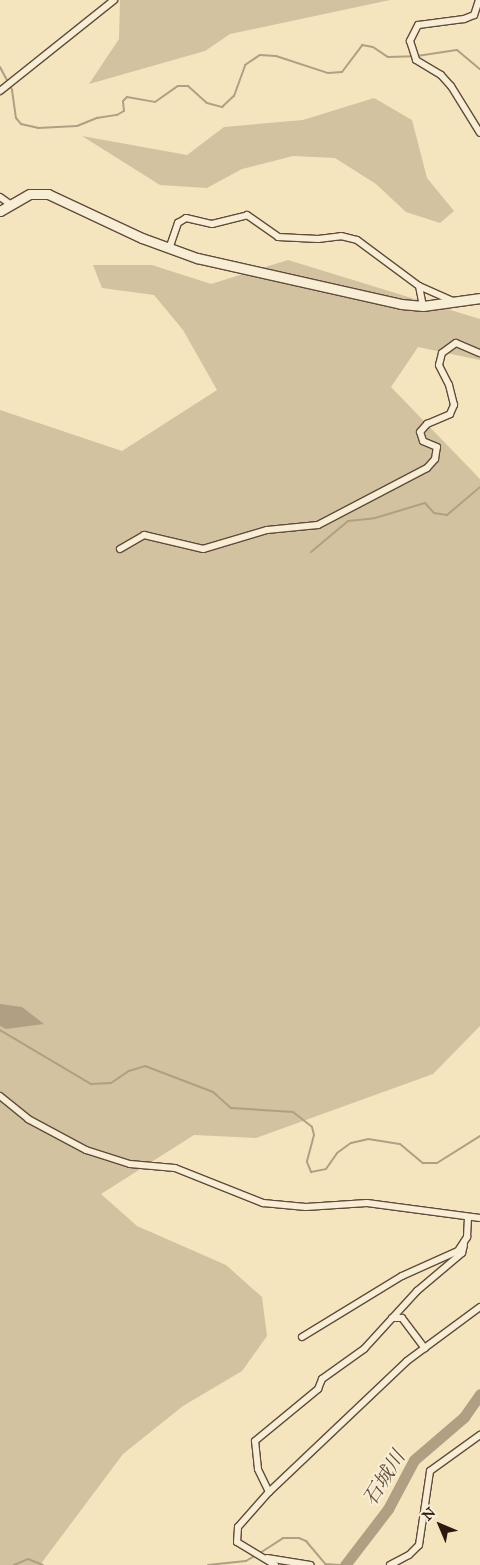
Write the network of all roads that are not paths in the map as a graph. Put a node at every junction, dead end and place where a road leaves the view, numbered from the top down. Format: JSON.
{"nodes":[{"id":1,"x":114,"y":0,"type":"edge"},
{"id":2,"x":480,"y":0,"type":"edge"},
{"id":3,"x":0,"y":92,"type":"edge"},
{"id":4,"x":480,"y":133,"type":"edge"},
{"id":5,"x":0,"y":197,"type":"edge"},
{"id":6,"x":10,"y":204,"type":"junction"},
{"id":7,"x":0,"y":211,"type":"edge"},
{"id":8,"x":169,"y":249,"type":"junction"},
{"id":9,"x":419,"y":286,"type":"junction"},
{"id":10,"x":480,"y":298,"type":"edge"},
{"id":11,"x":457,"y":303,"type":"junction"},
{"id":12,"x":423,"y":306,"type":"junction"},
{"id":13,"x":480,"y":354,"type":"edge"},
{"id":14,"x":120,"y":549,"type":"dead end"},
{"id":15,"x":0,"y":1096,"type":"edge"},
{"id":16,"x":480,"y":1218,"type":"edge"},
{"id":17,"x":468,"y":1219,"type":"junction"},
{"id":18,"x":464,"y":1245,"type":"junction"},
{"id":19,"x":480,"y":1307,"type":"edge"},
{"id":20,"x":391,"y":1318,"type":"junction"},
{"id":21,"x":302,"y":1337,"type":"dead end"},
{"id":22,"x":425,"y":1348,"type":"junction"},
{"id":23,"x":480,"y":1435,"type":"edge"},
{"id":24,"x":269,"y":1492,"type":"junction"},
{"id":25,"x":266,"y":1558,"type":"junction"},
{"id":26,"x":275,"y":1565,"type":"edge"},
{"id":27,"x":310,"y":1565,"type":"edge"},
{"id":28,"x":390,"y":1565,"type":"edge"}],
"edges":[{"from":1,"to":3,"type":"street"},
{"from":2,"to":4,"type":"street"},
{"from":5,"to":6,"type":"street"},
{"from":6,"to":7,"type":"street"},
{"from":6,"to":8,"type":"street"},
{"from":8,"to":9,"type":"street"},
{"from":8,"to":12,"type":"street"},
{"from":9,"to":11,"type":"street"},
{"from":9,"to":12,"type":"street"},
{"from":10,"to":11,"type":"street"},
{"from":11,"to":12,"type":"street"},
{"from":13,"to":14,"type":"street"},
{"from":15,"to":17,"type":"street"},
{"from":16,"to":17,"type":"street"},
{"from":17,"to":18,"type":"street"},
{"from":18,"to":20,"type":"street"},
{"from":18,"to":21,"type":"street"},
{"from":19,"to":22,"type":"street"},
{"from":20,"to":22,"type":"street"},
{"from":20,"to":24,"type":"street"},
{"from":22,"to":24,"type":"street"},
{"from":23,"to":28,"type":"street"},
{"from":24,"to":25,"type":"street"},
{"from":25,"to":26,"type":"street"},
{"from":25,"to":27,"type":"street"}]}
